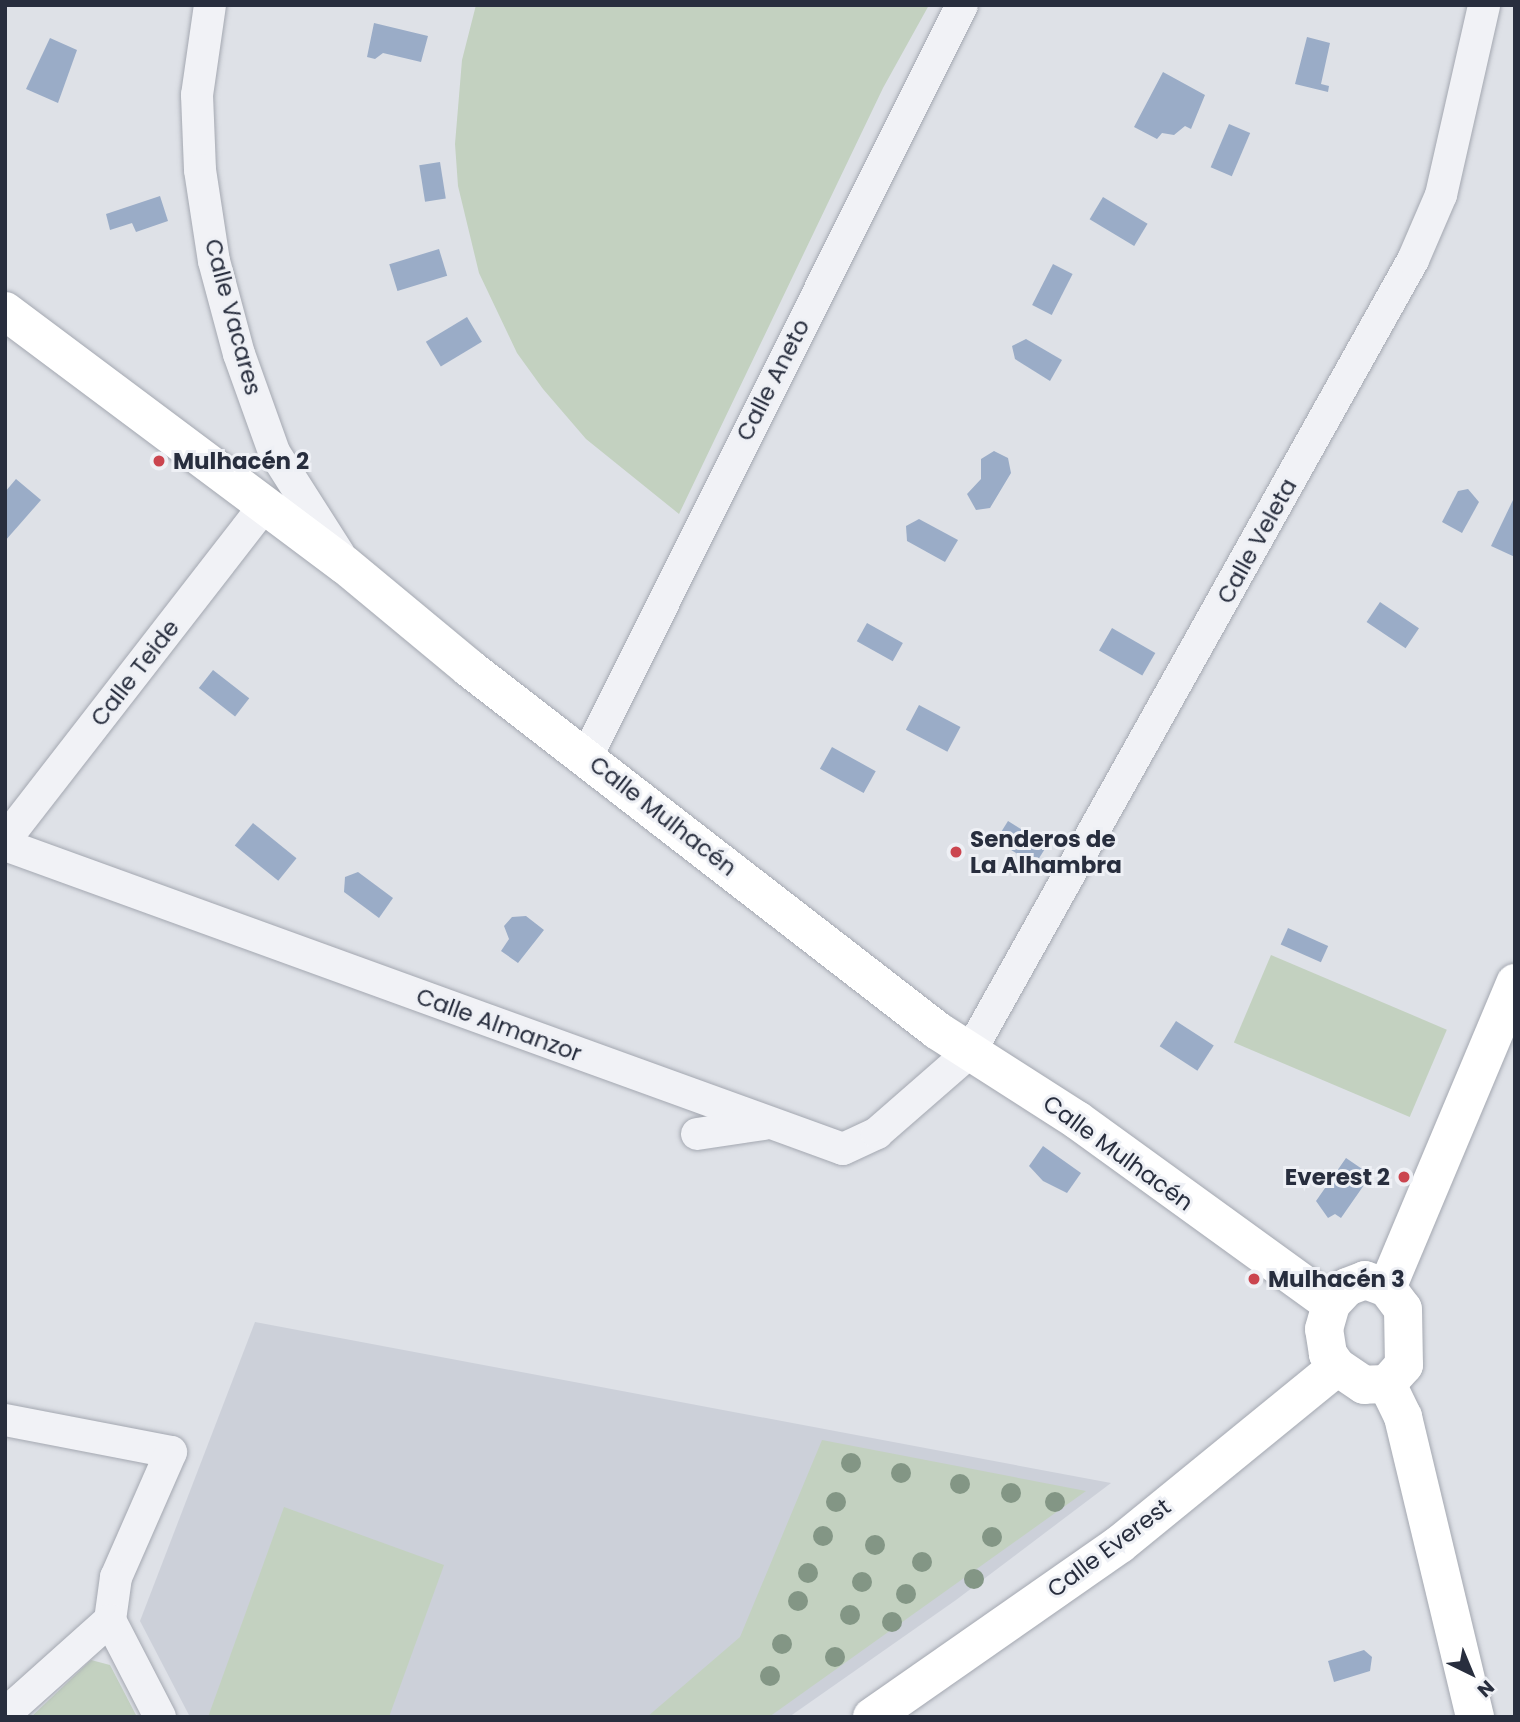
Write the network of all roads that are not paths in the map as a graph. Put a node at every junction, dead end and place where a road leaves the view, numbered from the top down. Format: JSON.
{"nodes":[{"id":1,"x":210,"y":5,"type":"edge"},
{"id":2,"x":962,"y":5,"type":"edge"},
{"id":3,"x":1484,"y":5,"type":"edge"},
{"id":4,"x":5,"y":312,"type":"edge"},
{"id":5,"x":265,"y":505,"type":"junction"},
{"id":6,"x":345,"y":565,"type":"junction"},
{"id":7,"x":587,"y":756,"type":"junction"},
{"id":8,"x":5,"y":843,"type":"edge"},
{"id":9,"x":1515,"y":983,"type":"edge"},
{"id":10,"x":970,"y":1052,"type":"junction"},
{"id":11,"x":769,"y":1124,"type":"junction"},
{"id":12,"x":696,"y":1133,"type":"dead end"},
{"id":13,"x":1387,"y":1288,"type":"junction"},
{"id":14,"x":1331,"y":1304,"type":"junction"},
{"id":15,"x":1337,"y":1367,"type":"junction"},
{"id":16,"x":1387,"y":1384,"type":"junction"},
{"id":17,"x":5,"y":1420,"type":"edge"},
{"id":18,"x":110,"y":1620,"type":"junction"},
{"id":19,"x":5,"y":1714,"type":"edge"},
{"id":20,"x":882,"y":1714,"type":"edge"},
{"id":21,"x":160,"y":1717,"type":"edge"},
{"id":22,"x":1475,"y":1717,"type":"edge"}],
"edges":[{"from":1,"to":6,"type":"street","name":"Calle Vacares"},
{"from":2,"to":7,"type":"street","name":"Calle Aneto"},
{"from":3,"to":10,"type":"street","name":"Calle Veleta"},
{"from":4,"to":5,"type":"street","name":"Calle Mulhacén"},
{"from":5,"to":6,"type":"street","name":"Calle Mulhacén"},
{"from":5,"to":8,"type":"street","name":"Calle Teide"},
{"from":6,"to":7,"type":"street","name":"Calle Mulhacén"},
{"from":7,"to":10,"type":"street","name":"Calle Mulhacén"},
{"from":8,"to":11,"type":"street","name":"Calle Almanzor"},
{"from":9,"to":13,"type":"street"},
{"from":10,"to":11,"type":"street","name":"Calle Almanzor"},
{"from":10,"to":14,"type":"street","name":"Calle Mulhacén"},
{"from":11,"to":12,"type":"street"},
{"from":13,"to":14,"type":"street"},
{"from":13,"to":16,"type":"street"},
{"from":14,"to":15,"type":"street"},
{"from":15,"to":16,"type":"street"},
{"from":15,"to":20,"type":"street","name":"Calle Everest"},
{"from":16,"to":22,"type":"street"},
{"from":17,"to":18,"type":"street"},
{"from":18,"to":19,"type":"street"},
{"from":18,"to":21,"type":"street"}]}
